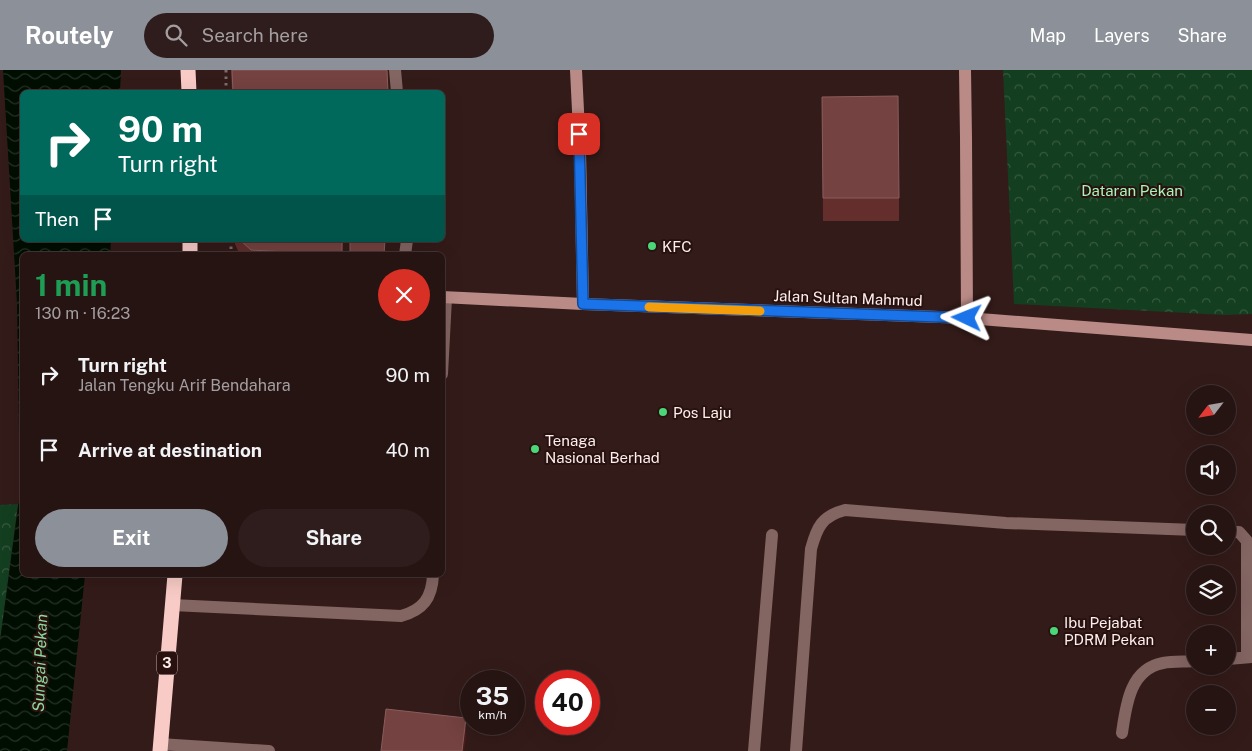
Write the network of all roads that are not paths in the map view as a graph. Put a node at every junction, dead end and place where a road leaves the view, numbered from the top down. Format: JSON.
{"nodes":[{"id":1,"x":188,"y":70,"type":"edge"},
{"id":2,"x":395,"y":70,"type":"edge"},
{"id":3,"x":576,"y":70,"type":"edge"},
{"id":4,"x":965,"y":70,"type":"edge"},
{"id":5,"x":188,"y":90,"type":"edge"},
{"id":6,"x":397,"y":90,"type":"edge"},
{"id":7,"x":445,"y":298,"type":"edge"},
{"id":8,"x":583,"y":304,"type":"junction"},
{"id":9,"x":967,"y":318,"type":"junction"},
{"id":10,"x":1252,"y":340,"type":"edge"},
{"id":11,"x":1186,"y":530,"type":"edge"},
{"id":12,"x":1236,"y":532,"type":"edge"},
{"id":13,"x":772,"y":535,"type":"dead end"},
{"id":14,"x":174,"y":577,"type":"edge"},
{"id":15,"x":433,"y":577,"type":"edge"},
{"id":16,"x":172,"y":605,"type":"junction"},
{"id":17,"x":1250,"y":657,"type":"edge"},
{"id":18,"x":1236,"y":658,"type":"edge"},
{"id":19,"x":1186,"y":662,"type":"edge"},
{"id":20,"x":1122,"y":733,"type":"dead end"},
{"id":21,"x":160,"y":747,"type":"edge"},
{"id":22,"x":269,"y":751,"type":"edge"},
{"id":23,"x":754,"y":751,"type":"edge"},
{"id":24,"x":796,"y":751,"type":"edge"}],
"edges":[{"from":1,"to":5,"type":"highway"},
{"from":2,"to":6,"type":"lane"},
{"from":3,"to":8,"type":"street"},
{"from":4,"to":9,"type":"street"},
{"from":7,"to":8,"type":"street","name":"Jalan Sultan Mahmud"},
{"from":8,"to":9,"type":"street","name":"Jalan Sultan Mahmud"},
{"from":9,"to":10,"type":"street","name":"Jalan Sultan Mahmud"},
{"from":11,"to":24,"type":"lane"},
{"from":12,"to":17,"type":"lane"},
{"from":13,"to":23,"type":"lane"},
{"from":14,"to":16,"type":"highway","number":"3"},
{"from":15,"to":16,"type":"lane"},
{"from":16,"to":21,"type":"highway","number":"3"},
{"from":17,"to":18,"type":"lane"},
{"from":19,"to":20,"type":"lane"},
{"from":21,"to":22,"type":"lane"}]}
